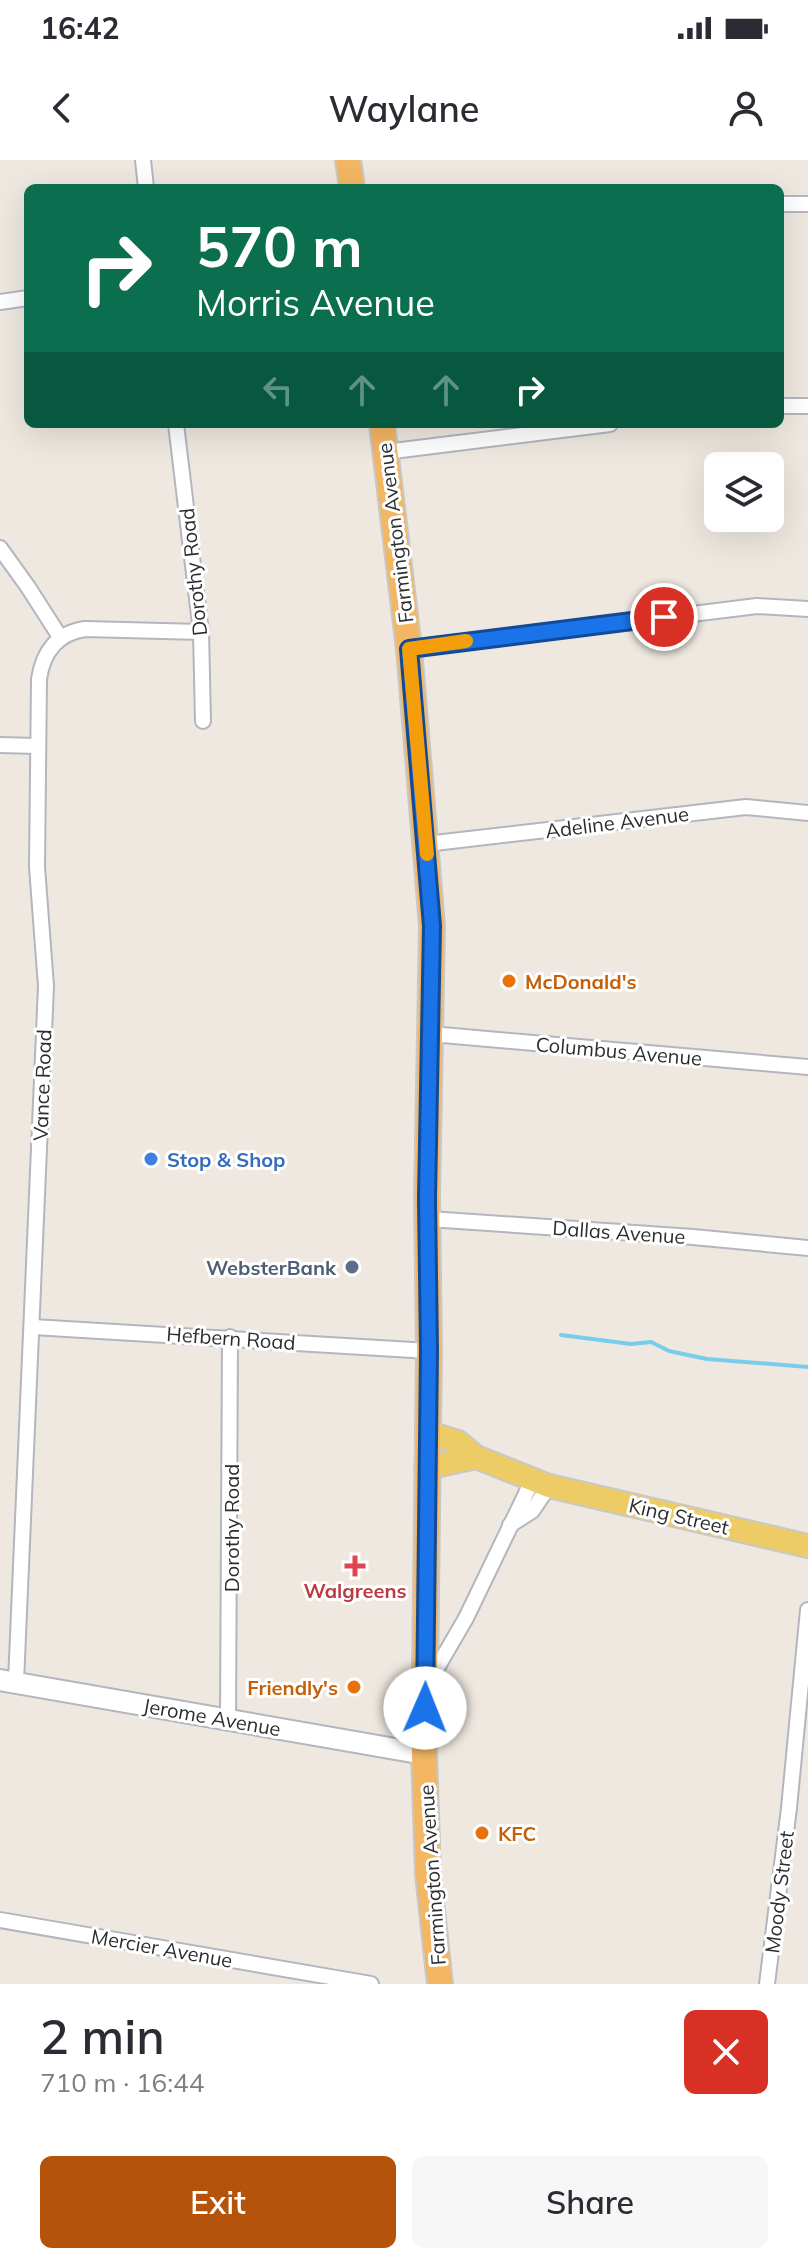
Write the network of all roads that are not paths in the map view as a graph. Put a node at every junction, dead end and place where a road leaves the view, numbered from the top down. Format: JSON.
{"nodes":[{"id":1,"x":143,"y":160,"type":"edge"},
{"id":2,"x":348,"y":160,"type":"edge"},
{"id":3,"x":146,"y":184,"type":"edge"},
{"id":4,"x":351,"y":184,"type":"edge"},
{"id":5,"x":784,"y":204,"type":"edge"},
{"id":6,"x":808,"y":204,"type":"edge"},
{"id":7,"x":24,"y":299,"type":"edge"},
{"id":8,"x":0,"y":302,"type":"edge"},
{"id":9,"x":784,"y":406,"type":"edge"},
{"id":10,"x":808,"y":406,"type":"edge"},
{"id":11,"x":176,"y":428,"type":"edge"},
{"id":12,"x":382,"y":428,"type":"edge"},
{"id":13,"x":578,"y":428,"type":"edge"},
{"id":14,"x":385,"y":452,"type":"junction"},
{"id":15,"x":0,"y":548,"type":"edge"},
{"id":16,"x":808,"y":609,"type":"edge"},
{"id":17,"x":201,"y":632,"type":"junction"},
{"id":18,"x":60,"y":637,"type":"junction"},
{"id":19,"x":409,"y":649,"type":"junction"},
{"id":20,"x":203,"y":721,"type":"dead end"},
{"id":21,"x":0,"y":745,"type":"edge"},
{"id":22,"x":37,"y":746,"type":"junction"},
{"id":23,"x":808,"y":813,"type":"edge"},
{"id":24,"x":426,"y":844,"type":"junction"},
{"id":25,"x":431,"y":1034,"type":"junction"},
{"id":26,"x":808,"y":1067,"type":"edge"},
{"id":27,"x":429,"y":1219,"type":"junction"},
{"id":28,"x":808,"y":1248,"type":"edge"},
{"id":29,"x":33,"y":1327,"type":"junction"},
{"id":30,"x":230,"y":1337,"type":"junction"},
{"id":31,"x":429,"y":1351,"type":"junction"},
{"id":32,"x":427,"y":1432,"type":"junction"},
{"id":33,"x":476,"y":1457,"type":"junction"},
{"id":34,"x":426,"y":1468,"type":"junction"},
{"id":35,"x":541,"y":1482,"type":"junction"},
{"id":36,"x":808,"y":1546,"type":"edge"},
{"id":37,"x":808,"y":1610,"type":"edge"},
{"id":38,"x":8,"y":1681,"type":"edge"},
{"id":39,"x":425,"y":1689,"type":"junction"},
{"id":40,"x":228,"y":1720,"type":"junction"},
{"id":41,"x":424,"y":1754,"type":"junction"},
{"id":42,"x":0,"y":1920,"type":"edge"},
{"id":43,"x":371,"y":1984,"type":"edge"},
{"id":44,"x":440,"y":1984,"type":"edge"},
{"id":45,"x":767,"y":1984,"type":"edge"}],
"edges":[{"from":1,"to":3,"type":"street"},
{"from":2,"to":4,"type":"highway"},
{"from":5,"to":6,"type":"street"},
{"from":7,"to":8,"type":"street"},
{"from":9,"to":10,"type":"street"},
{"from":11,"to":17,"type":"street","name":"Dorothy Road"},
{"from":12,"to":14,"type":"highway","name":"Farmington Avenue"},
{"from":13,"to":14,"type":"street"},
{"from":14,"to":19,"type":"highway","name":"Farmington Avenue"},
{"from":15,"to":18,"type":"street"},
{"from":16,"to":19,"type":"street"},
{"from":17,"to":18,"type":"street"},
{"from":17,"to":20,"type":"street","name":"Dorothy Road"},
{"from":18,"to":22,"type":"street","name":"Vance Road"},
{"from":19,"to":24,"type":"highway","name":"Farmington Avenue"},
{"from":21,"to":22,"type":"street"},
{"from":22,"to":29,"type":"street","name":"Vance Road"},
{"from":23,"to":24,"type":"street","name":"Adeline Avenue"},
{"from":24,"to":25,"type":"highway","name":"Farmington Avenue"},
{"from":25,"to":26,"type":"street","name":"Columbus Avenue"},
{"from":25,"to":27,"type":"highway","name":"Farmington Avenue"},
{"from":27,"to":28,"type":"street","name":"Dallas Avenue"},
{"from":27,"to":31,"type":"highway","name":"Farmington Avenue"},
{"from":29,"to":30,"type":"street","name":"Hefbern Road"},
{"from":29,"to":38,"type":"street","name":"Vance Road"},
{"from":30,"to":31,"type":"street","name":"Hefbern Road"},
{"from":30,"to":40,"type":"street","name":"Dorothy Road"},
{"from":31,"to":32,"type":"highway","name":"Farmington Avenue"},
{"from":32,"to":33,"type":"main road","name":"King Street"},
{"from":32,"to":34,"type":"highway","name":"Farmington Avenue"},
{"from":33,"to":34,"type":"main road"},
{"from":33,"to":35,"type":"main road","name":"King Street"},
{"from":34,"to":39,"type":"highway","name":"Farmington Avenue"},
{"from":35,"to":36,"type":"main road","name":"King Street"},
{"from":35,"to":39,"type":"street"},
{"from":37,"to":45,"type":"street","name":"Moody Street"},
{"from":38,"to":40,"type":"main road","name":"Jerome Avenue"},
{"from":39,"to":41,"type":"highway","name":"Farmington Avenue"},
{"from":40,"to":41,"type":"main road","name":"Jerome Avenue"},
{"from":41,"to":44,"type":"highway","name":"Farmington Avenue"},
{"from":42,"to":43,"type":"street","name":"Mercier Avenue"}]}
